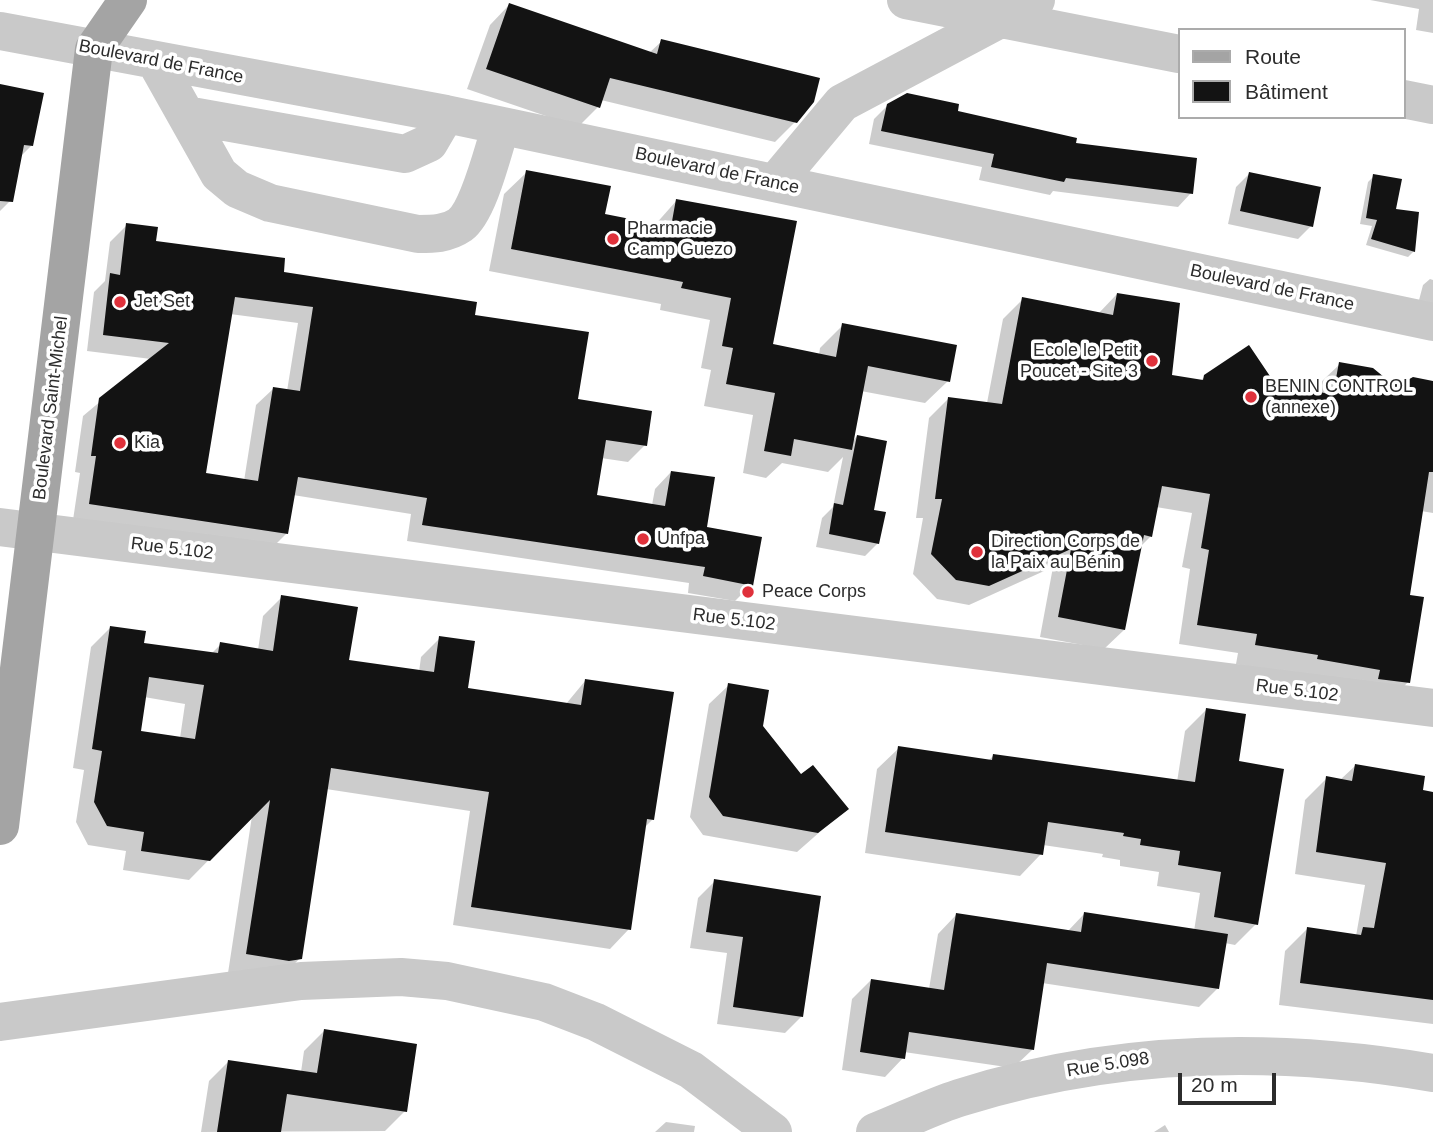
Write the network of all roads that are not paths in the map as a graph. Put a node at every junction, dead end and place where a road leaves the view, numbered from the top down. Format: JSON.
{"nodes":[{"id":1,"x":128,"y":0,"type":"edge"},
{"id":2,"x":906,"y":0,"type":"edge"},
{"id":3,"x":1036,"y":0,"type":"edge"},
{"id":4,"x":0,"y":30,"type":"edge"},
{"id":5,"x":94,"y":49,"type":"junction"},
{"id":6,"x":1178,"y":54,"type":"edge"},
{"id":7,"x":156,"y":62,"type":"junction"},
{"id":8,"x":1405,"y":99,"type":"edge"},
{"id":9,"x":1433,"y":105,"type":"edge"},
{"id":10,"x":446,"y":114,"type":"junction"},
{"id":11,"x":186,"y":116,"type":"junction"},
{"id":12,"x":501,"y":126,"type":"junction"},
{"id":13,"x":775,"y":183,"type":"junction"},
{"id":14,"x":1433,"y":322,"type":"edge"},
{"id":15,"x":18,"y":529,"type":"edge"},
{"id":16,"x":1433,"y":708,"type":"edge"},
{"id":17,"x":0,"y":826,"type":"edge"},
{"id":18,"x":0,"y":1022,"type":"edge"},
{"id":19,"x":1433,"y":1073,"type":"edge"},
{"id":20,"x":773,"y":1132,"type":"edge"},
{"id":21,"x":875,"y":1132,"type":"edge"}],
"edges":[{"from":1,"to":5,"type":"main road","name":"Boulevard Saint-Michel"},
{"from":2,"to":6,"type":"street"},
{"from":3,"to":13,"type":"street"},
{"from":4,"to":5,"type":"street","name":"Boulevard de France"},
{"from":5,"to":7,"type":"street","name":"Boulevard de France"},
{"from":5,"to":15,"type":"main road","name":"Boulevard Saint-Michel"},
{"from":7,"to":10,"type":"street","name":"Boulevard de France"},
{"from":7,"to":11,"type":"street"},
{"from":8,"to":9,"type":"street"},
{"from":10,"to":11,"type":"street"},
{"from":10,"to":12,"type":"street","name":"Boulevard de France"},
{"from":11,"to":12,"type":"street"},
{"from":12,"to":13,"type":"street","name":"Boulevard de France"},
{"from":13,"to":14,"type":"street","name":"Boulevard de France"},
{"from":15,"to":16,"type":"street","name":"Rue 5.102"},
{"from":15,"to":17,"type":"main road","name":"Boulevard Saint-Michel"},
{"from":18,"to":20,"type":"street"},
{"from":19,"to":21,"type":"street","name":"Rue 5.098"}]}
